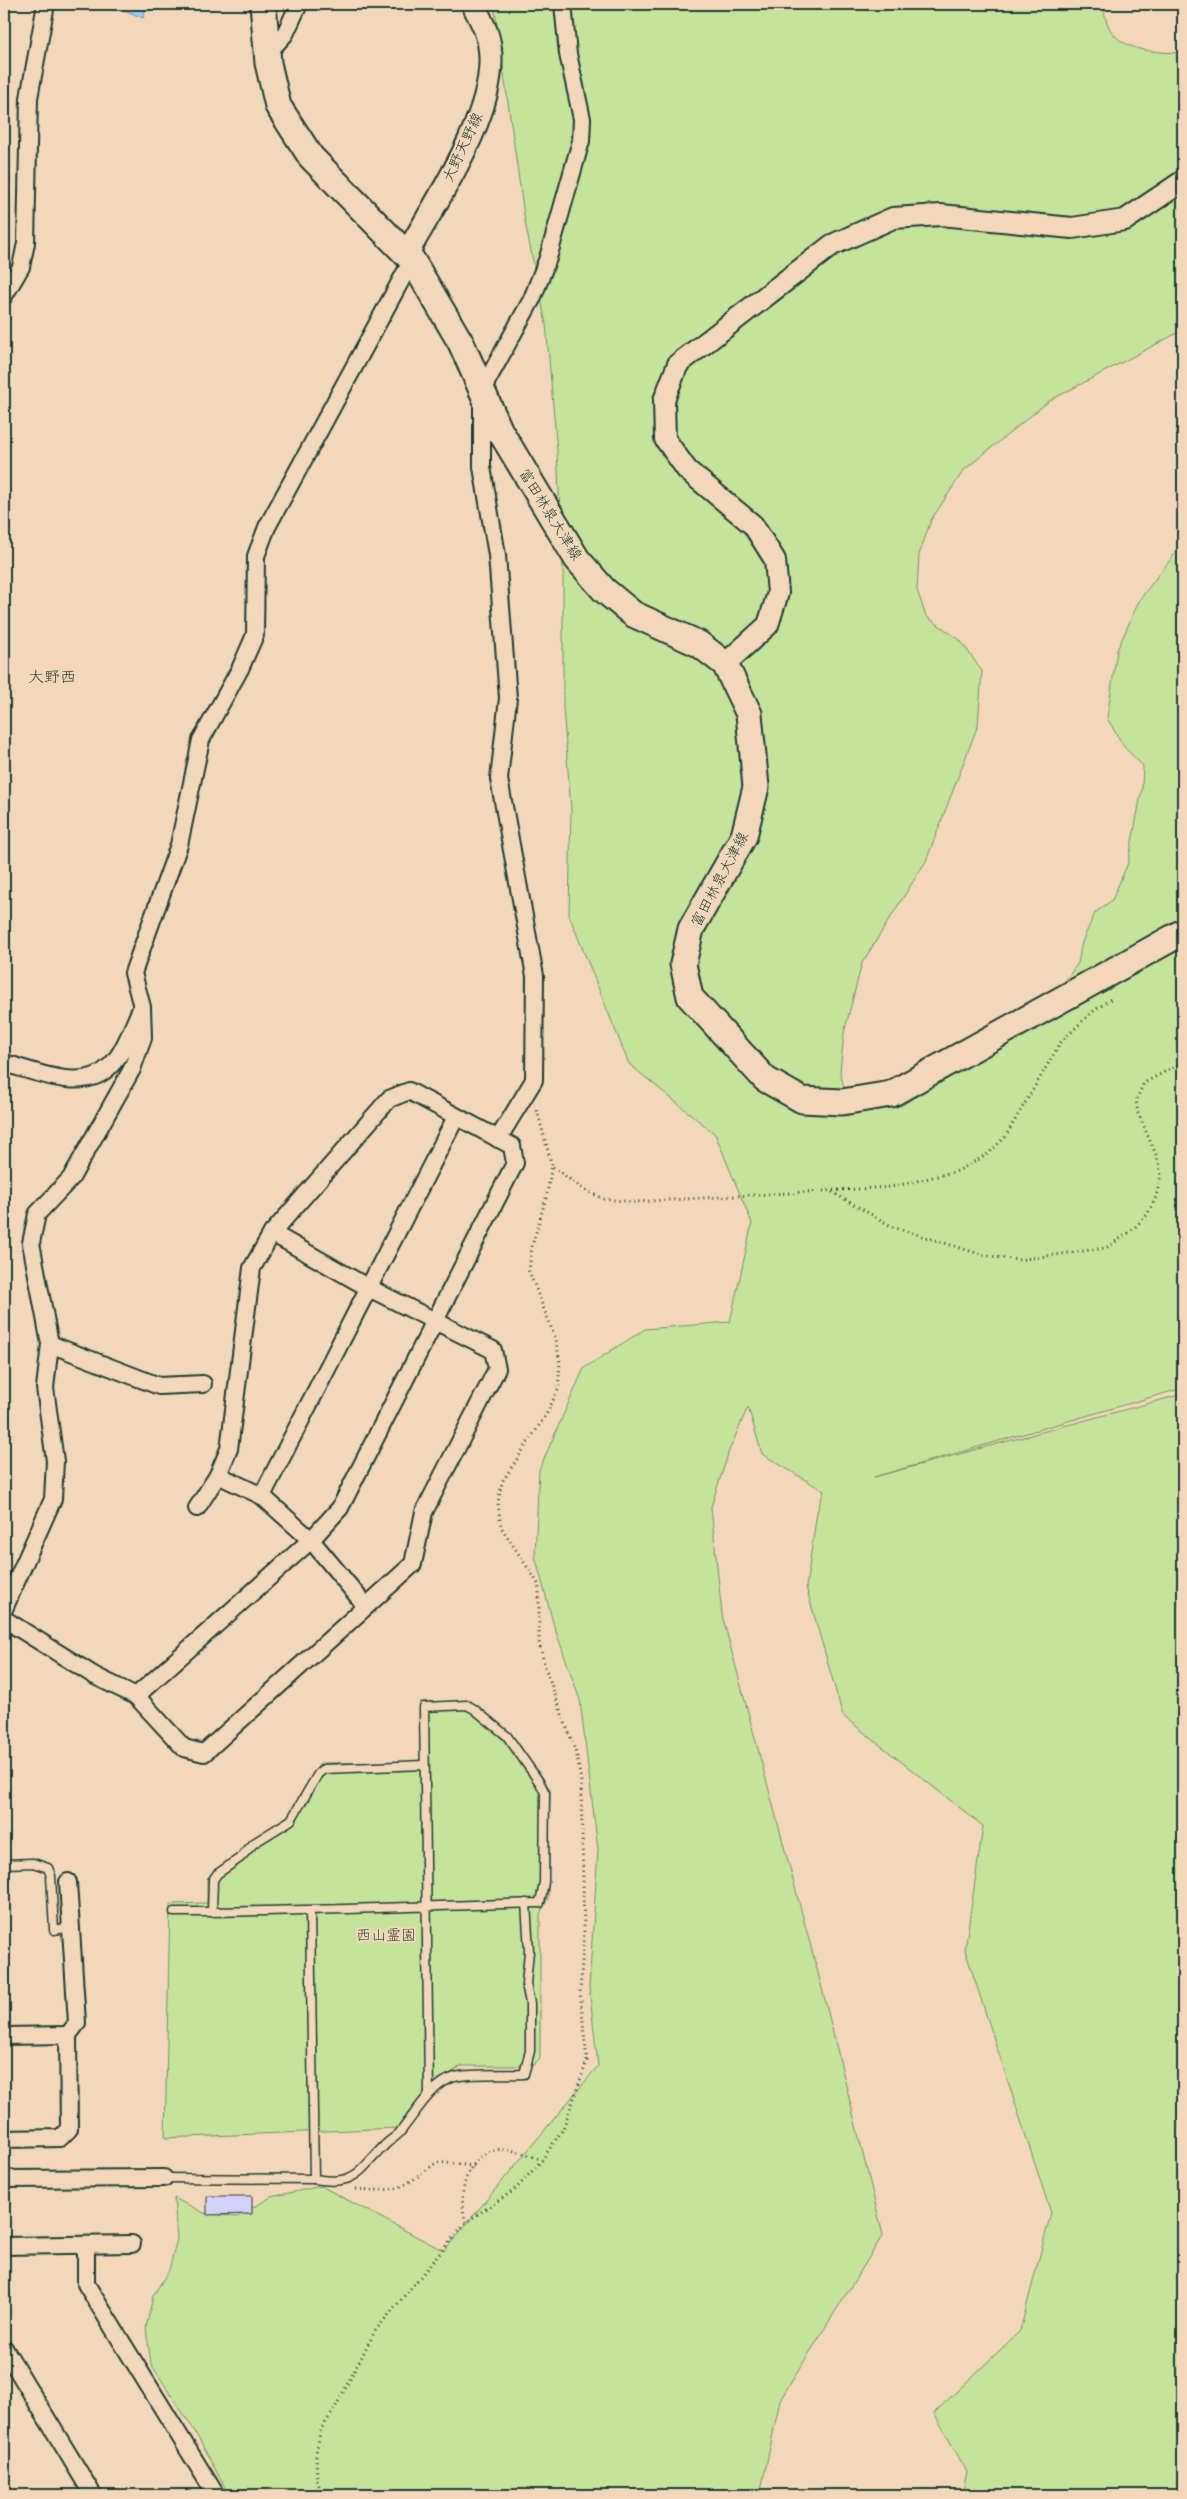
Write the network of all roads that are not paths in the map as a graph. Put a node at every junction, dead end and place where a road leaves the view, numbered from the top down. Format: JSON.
{"nodes":[{"id":1,"x":46,"y":4,"type":"edge"},
{"id":2,"x":263,"y":4,"type":"edge"},
{"id":3,"x":299,"y":4,"type":"edge"},
{"id":4,"x":473,"y":4,"type":"edge"},
{"id":5,"x":564,"y":4,"type":"edge"},
{"id":6,"x":267,"y":54,"type":"junction"},
{"id":7,"x":1183,"y":181,"type":"edge"},
{"id":8,"x":409,"y":258,"type":"junction"},
{"id":9,"x":4,"y":296,"type":"edge"},
{"id":10,"x":482,"y":390,"type":"junction"},
{"id":11,"x":725,"y":664,"type":"junction"},
{"id":12,"x":1183,"y":932,"type":"edge"},
{"id":13,"x":142,"y":1006,"type":"junction"},
{"id":14,"x":4,"y":1063,"type":"edge"},
{"id":15,"x":456,"y":1117,"type":"junction"},
{"id":16,"x":498,"y":1139,"type":"junction"},
{"id":17,"x":272,"y":1233,"type":"junction"},
{"id":18,"x":368,"y":1287,"type":"junction"},
{"id":19,"x":436,"y":1322,"type":"junction"},
{"id":20,"x":50,"y":1344,"type":"junction"},
{"id":21,"x":203,"y":1384,"type":"dead end"},
{"id":22,"x":218,"y":1475,"type":"junction"},
{"id":23,"x":262,"y":1496,"type":"junction"},
{"id":24,"x":197,"y":1508,"type":"dead end"},
{"id":25,"x":311,"y":1540,"type":"junction"},
{"id":26,"x":365,"y":1605,"type":"junction"},
{"id":27,"x":4,"y":1609,"type":"edge"},
{"id":28,"x":4,"y":1618,"type":"edge"},
{"id":29,"x":136,"y":1696,"type":"junction"},
{"id":30,"x":424,"y":1765,"type":"junction"},
{"id":31,"x":4,"y":1864,"type":"edge"},
{"id":32,"x":68,"y":1882,"type":"dead end"},
{"id":33,"x":526,"y":1903,"type":"junction"},
{"id":34,"x":425,"y":1908,"type":"junction"},
{"id":35,"x":310,"y":1911,"type":"junction"},
{"id":36,"x":174,"y":1912,"type":"dead end"},
{"id":37,"x":212,"y":1912,"type":"junction"},
{"id":38,"x":71,"y":1927,"type":"junction"},
{"id":39,"x":68,"y":2035,"type":"junction"},
{"id":40,"x":4,"y":2036,"type":"edge"},
{"id":41,"x":429,"y":2094,"type":"junction"},
{"id":42,"x":4,"y":2139,"type":"edge"},
{"id":43,"x":164,"y":2178,"type":"joint"},
{"id":44,"x":4,"y":2179,"type":"edge"},
{"id":45,"x":314,"y":2179,"type":"junction"},
{"id":46,"x":132,"y":2244,"type":"dead end"},
{"id":47,"x":86,"y":2245,"type":"junction"},
{"id":48,"x":4,"y":2246,"type":"edge"},
{"id":49,"x":4,"y":2348,"type":"edge"},
{"id":50,"x":93,"y":2495,"type":"edge"},
{"id":51,"x":216,"y":2495,"type":"edge"}],
"edges":[{"from":1,"to":9,"type":"street"},
{"from":2,"to":6,"type":"main road","name":"富田林泉大津線"},
{"from":3,"to":6,"type":"street"},
{"from":4,"to":8,"type":"main road","name":"大野天野線"},
{"from":5,"to":10,"type":"street"},
{"from":6,"to":8,"type":"main road","name":"富田林泉大津線"},
{"from":7,"to":11,"type":"street"},
{"from":8,"to":10,"type":"main road","name":"富田林泉大津線"},
{"from":8,"to":13,"type":"street"},
{"from":10,"to":11,"type":"main road","name":"富田林泉大津線"},
{"from":10,"to":16,"type":"street"},
{"from":11,"to":12,"type":"main road","name":"富田林泉大津線"},
{"from":13,"to":14,"type":"street"},
{"from":13,"to":20,"type":"street"},
{"from":15,"to":16,"type":"street"},
{"from":15,"to":17,"type":"street"},
{"from":15,"to":18,"type":"street"},
{"from":16,"to":19,"type":"street"},
{"from":17,"to":18,"type":"street"},
{"from":17,"to":22,"type":"street"},
{"from":18,"to":19,"type":"street"},
{"from":18,"to":23,"type":"street"},
{"from":19,"to":25,"type":"street"},
{"from":19,"to":26,"type":"street"},
{"from":20,"to":21,"type":"street"},
{"from":20,"to":27,"type":"street"},
{"from":22,"to":23,"type":"street"},
{"from":22,"to":24,"type":"street"},
{"from":23,"to":25,"type":"street"},
{"from":25,"to":26,"type":"street"},
{"from":25,"to":29,"type":"street"},
{"from":26,"to":29,"type":"street"},
{"from":28,"to":29,"type":"street"},
{"from":30,"to":33,"type":"lane"},
{"from":30,"to":34,"type":"lane"},
{"from":30,"to":37,"type":"lane"},
{"from":31,"to":38,"type":"lane"},
{"from":32,"to":38,"type":"street"},
{"from":33,"to":34,"type":"lane"},
{"from":33,"to":41,"type":"lane"},
{"from":34,"to":35,"type":"lane"},
{"from":34,"to":41,"type":"lane"},
{"from":35,"to":37,"type":"lane"},
{"from":35,"to":45,"type":"lane"},
{"from":36,"to":37,"type":"lane"},
{"from":38,"to":39,"type":"street"},
{"from":39,"to":40,"type":"street"},
{"from":39,"to":42,"type":"street"},
{"from":41,"to":45,"type":"lane"},
{"from":43,"to":44,"type":"street"},
{"from":43,"to":45,"type":"lane"},
{"from":46,"to":47,"type":"street"},
{"from":47,"to":48,"type":"street"},
{"from":47,"to":51,"type":"street"},
{"from":49,"to":50,"type":"street"}]}
